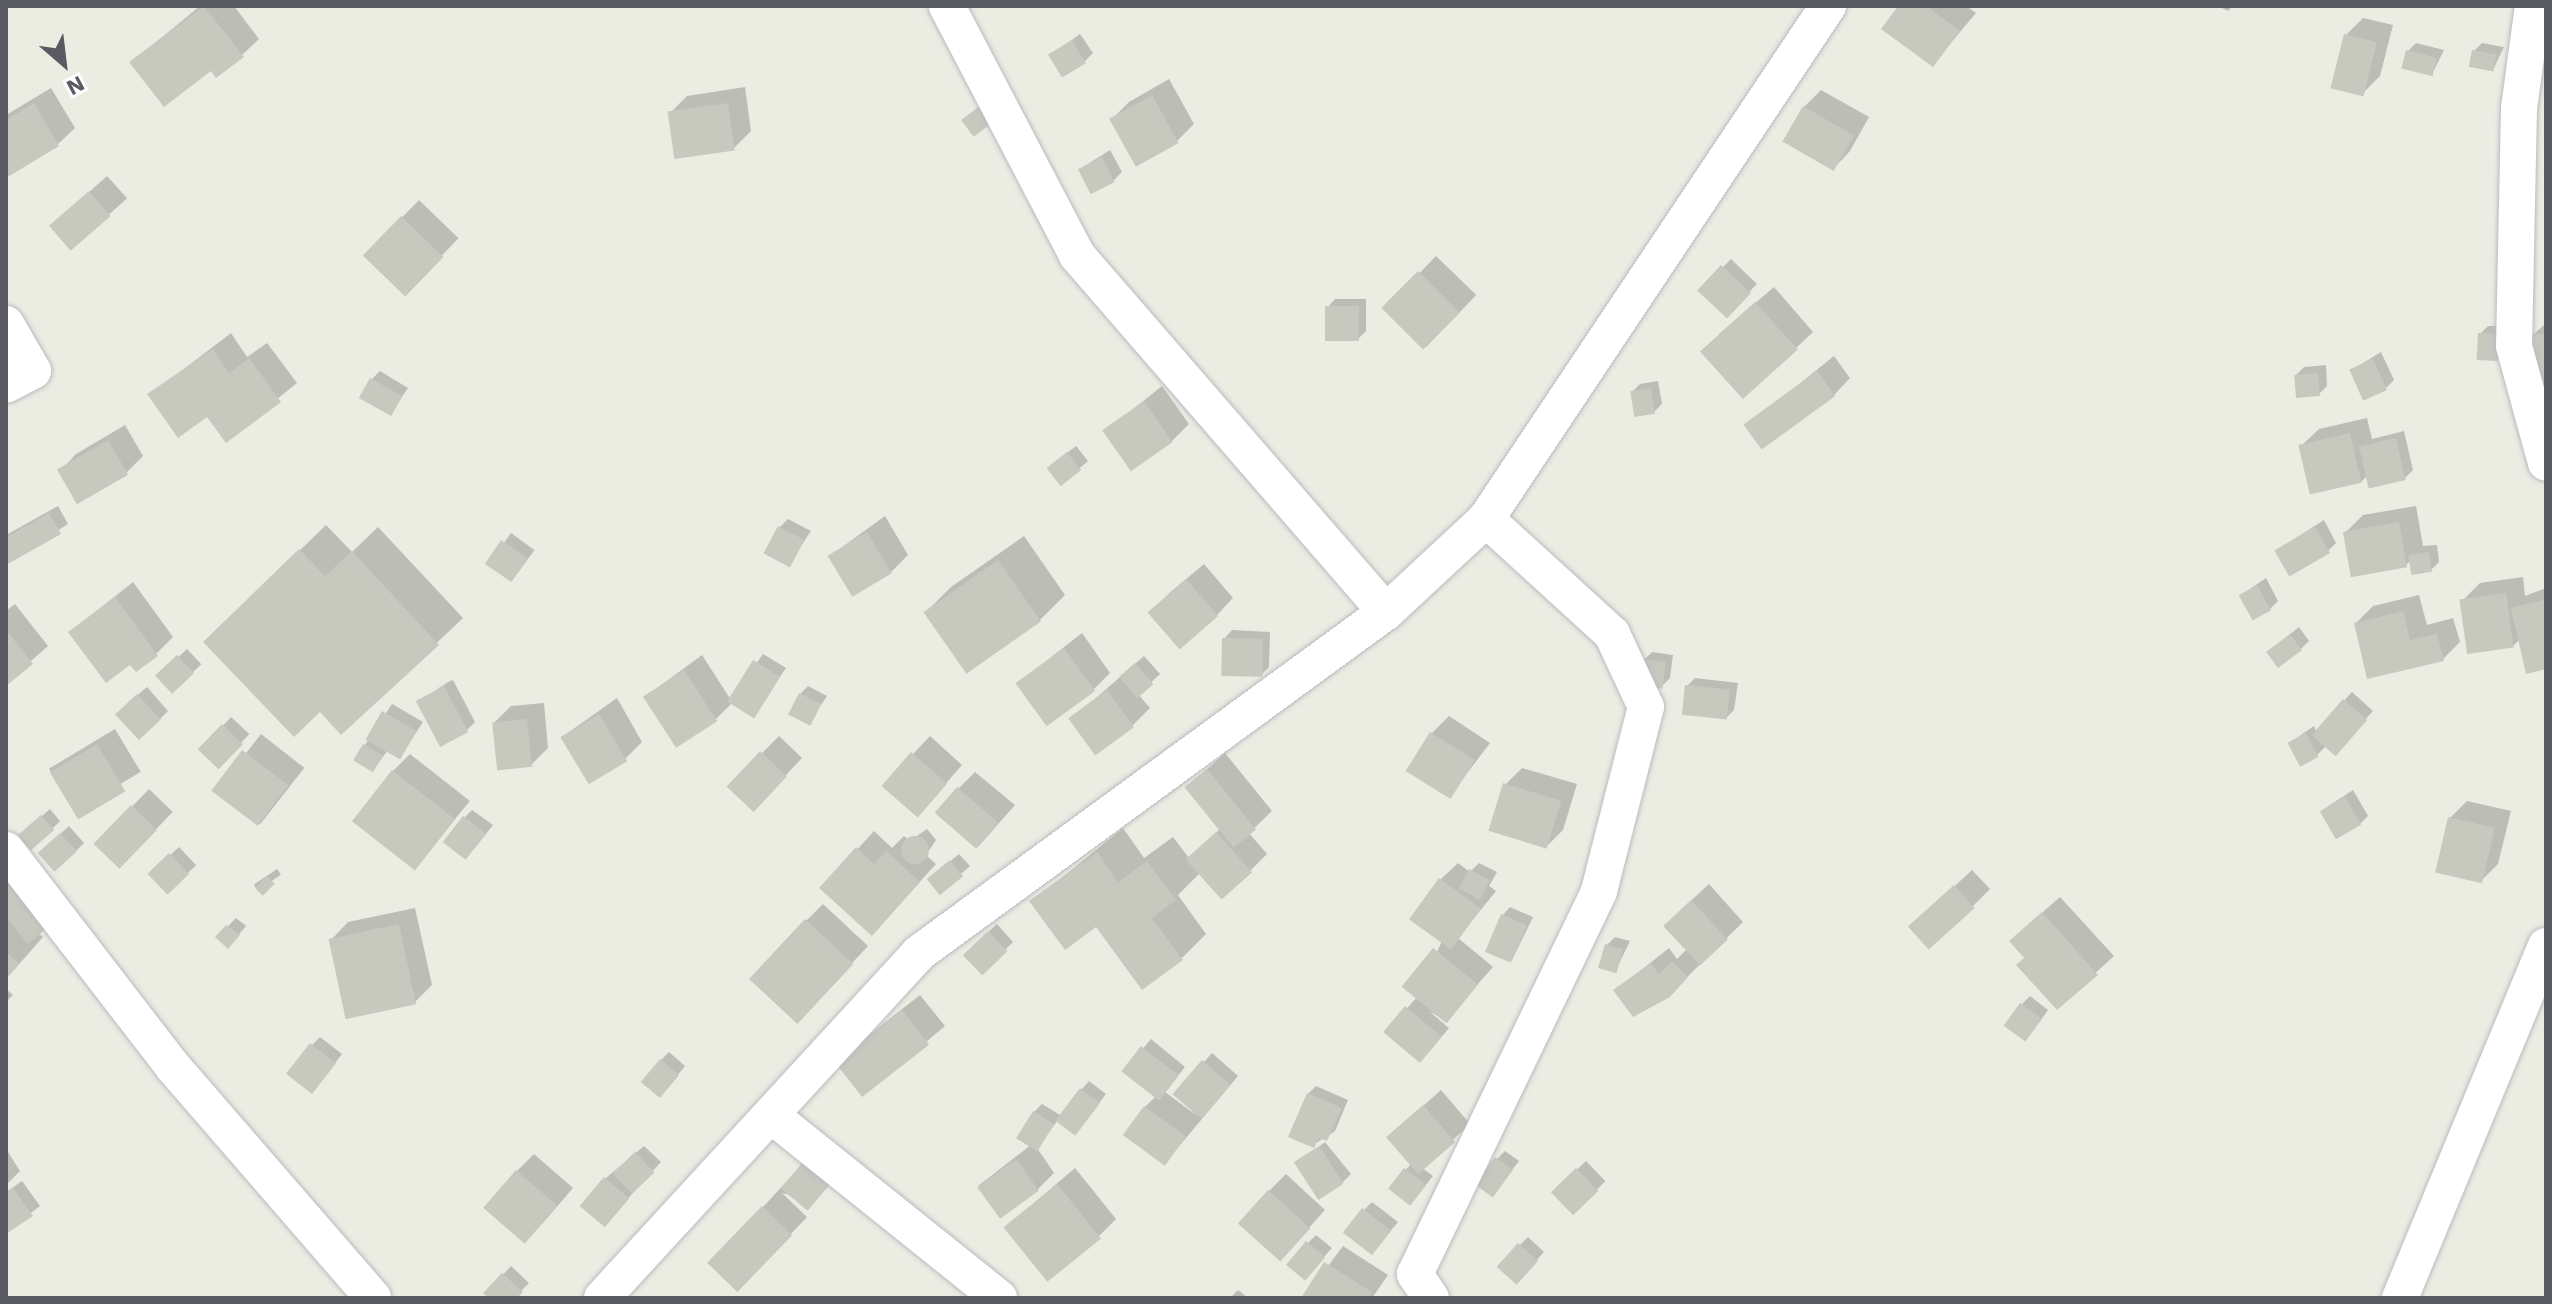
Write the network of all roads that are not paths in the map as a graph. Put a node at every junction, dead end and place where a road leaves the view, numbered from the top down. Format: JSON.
{"nodes":[{"id":1,"x":947,"y":6,"type":"edge"},
{"id":2,"x":1828,"y":6,"type":"edge"},
{"id":3,"x":2533,"y":6,"type":"edge"},
{"id":4,"x":6,"y":324,"type":"edge"},
{"id":5,"x":6,"y":385,"type":"edge"},
{"id":6,"x":2546,"y":463,"type":"edge"},
{"id":7,"x":1486,"y":519,"type":"junction"},
{"id":8,"x":1386,"y":612,"type":"junction"},
{"id":9,"x":6,"y":850,"type":"edge"},
{"id":10,"x":2546,"y":946,"type":"edge"},
{"id":11,"x":772,"y":1116,"type":"junction"},
{"id":12,"x":373,"y":1298,"type":"edge"},
{"id":13,"x":602,"y":1298,"type":"edge"},
{"id":14,"x":999,"y":1298,"type":"edge"},
{"id":15,"x":1431,"y":1298,"type":"edge"},
{"id":16,"x":2400,"y":1298,"type":"edge"}],
"edges":[{"from":1,"to":8,"type":"street"},
{"from":2,"to":7,"type":"street"},
{"from":3,"to":6,"type":"street"},
{"from":4,"to":5,"type":"street"},
{"from":7,"to":8,"type":"street"},
{"from":7,"to":15,"type":"street"},
{"from":8,"to":11,"type":"street"},
{"from":9,"to":12,"type":"street"},
{"from":10,"to":16,"type":"street"},
{"from":11,"to":13,"type":"street"},
{"from":11,"to":14,"type":"street"}]}
